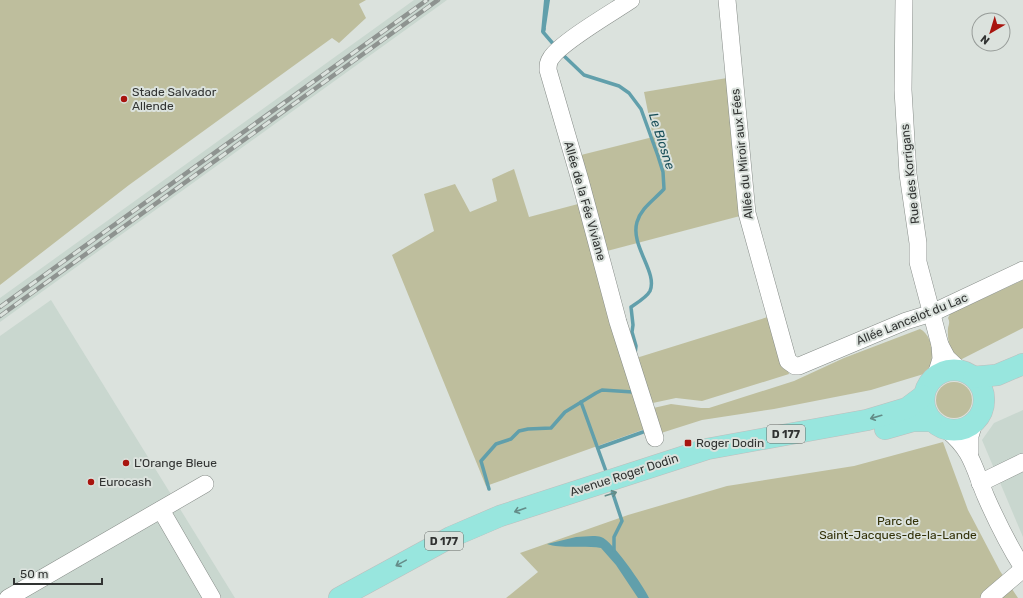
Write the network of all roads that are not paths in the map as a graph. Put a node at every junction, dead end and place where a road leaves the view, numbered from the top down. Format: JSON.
{"nodes":[{"id":1,"x":631,"y":0,"type":"edge"},
{"id":2,"x":728,"y":0,"type":"edge"},
{"id":3,"x":904,"y":0,"type":"edge"},
{"id":4,"x":1023,"y":270,"type":"edge"},
{"id":5,"x":932,"y":313,"type":"junction"},
{"id":6,"x":940,"y":345,"type":"junction"},
{"id":7,"x":1023,"y":364,"type":"edge"},
{"id":8,"x":799,"y":366,"type":"joint"},
{"id":9,"x":967,"y":374,"type":"junction"},
{"id":10,"x":936,"y":375,"type":"junction"},
{"id":11,"x":1023,"y":378,"type":"edge"},
{"id":12,"x":923,"y":396,"type":"junction"},
{"id":13,"x":984,"y":403,"type":"junction"},
{"id":14,"x":974,"y":423,"type":"junction"},
{"id":15,"x":939,"y":425,"type":"junction"},
{"id":16,"x":655,"y":438,"type":"dead end"},
{"id":17,"x":970,"y":453,"type":"junction"},
{"id":18,"x":1023,"y":462,"type":"edge"},
{"id":19,"x":649,"y":474,"type":"junction"},
{"id":20,"x":980,"y":483,"type":"junction"},
{"id":21,"x":205,"y":484,"type":"dead end"},
{"id":22,"x":559,"y":504,"type":"junction"},
{"id":23,"x":161,"y":510,"type":"junction"},
{"id":24,"x":1023,"y":569,"type":"edge"},
{"id":25,"x":8,"y":598,"type":"edge"},
{"id":26,"x":212,"y":598,"type":"edge"},
{"id":27,"x":339,"y":598,"type":"edge"},
{"id":28,"x":369,"y":598,"type":"edge"},
{"id":29,"x":989,"y":598,"type":"edge"}],
"edges":[{"from":1,"to":16,"type":"street","name":"Allée de la Fée Viviane"},
{"from":2,"to":8,"type":"street","name":"Allée du Miroir aux Fées"},
{"from":3,"to":5,"type":"street","name":"Rue des Korrigans"},
{"from":4,"to":5,"type":"street","name":"Allée Lancelot du Lac"},
{"from":5,"to":6,"type":"street","name":"Rue des Korrigans"},
{"from":5,"to":8,"type":"street","name":"Allée Lancelot du Lac"},
{"from":6,"to":9,"type":"street","name":"Rue des Korrigans"},
{"from":6,"to":10,"type":"street","name":"Rue des Korrigans"},
{"from":7,"to":9,"type":"main road"},
{"from":9,"to":10,"type":"main road"},
{"from":9,"to":13,"type":"main road"},
{"from":10,"to":12,"type":"main road"},
{"from":11,"to":13,"type":"main road"},
{"from":12,"to":15,"type":"main road"},
{"from":12,"to":19,"type":"main road","name":"Avenue Roger Dodin","number":"D 177","one_way":true},
{"from":13,"to":14,"type":"main road"},
{"from":14,"to":15,"type":"main road"},
{"from":14,"to":17,"type":"street"},
{"from":15,"to":17,"type":"street"},
{"from":15,"to":19,"type":"main road","name":"Avenue Roger Dodin","number":"D 177"},
{"from":17,"to":20,"type":"street"},
{"from":18,"to":20,"type":"street"},
{"from":19,"to":22,"type":"main road","name":"Avenue Roger Dodin"},
{"from":20,"to":24,"type":"street"},
{"from":21,"to":23,"type":"street"},
{"from":22,"to":27,"type":"main road","name":"Avenue Roger Dodin","number":"D 177","one_way":true},
{"from":22,"to":28,"type":"main road","name":"Avenue Roger Dodin","number":"D 177"},
{"from":23,"to":25,"type":"street"},
{"from":23,"to":26,"type":"street"},
{"from":24,"to":29,"type":"street"}]}
